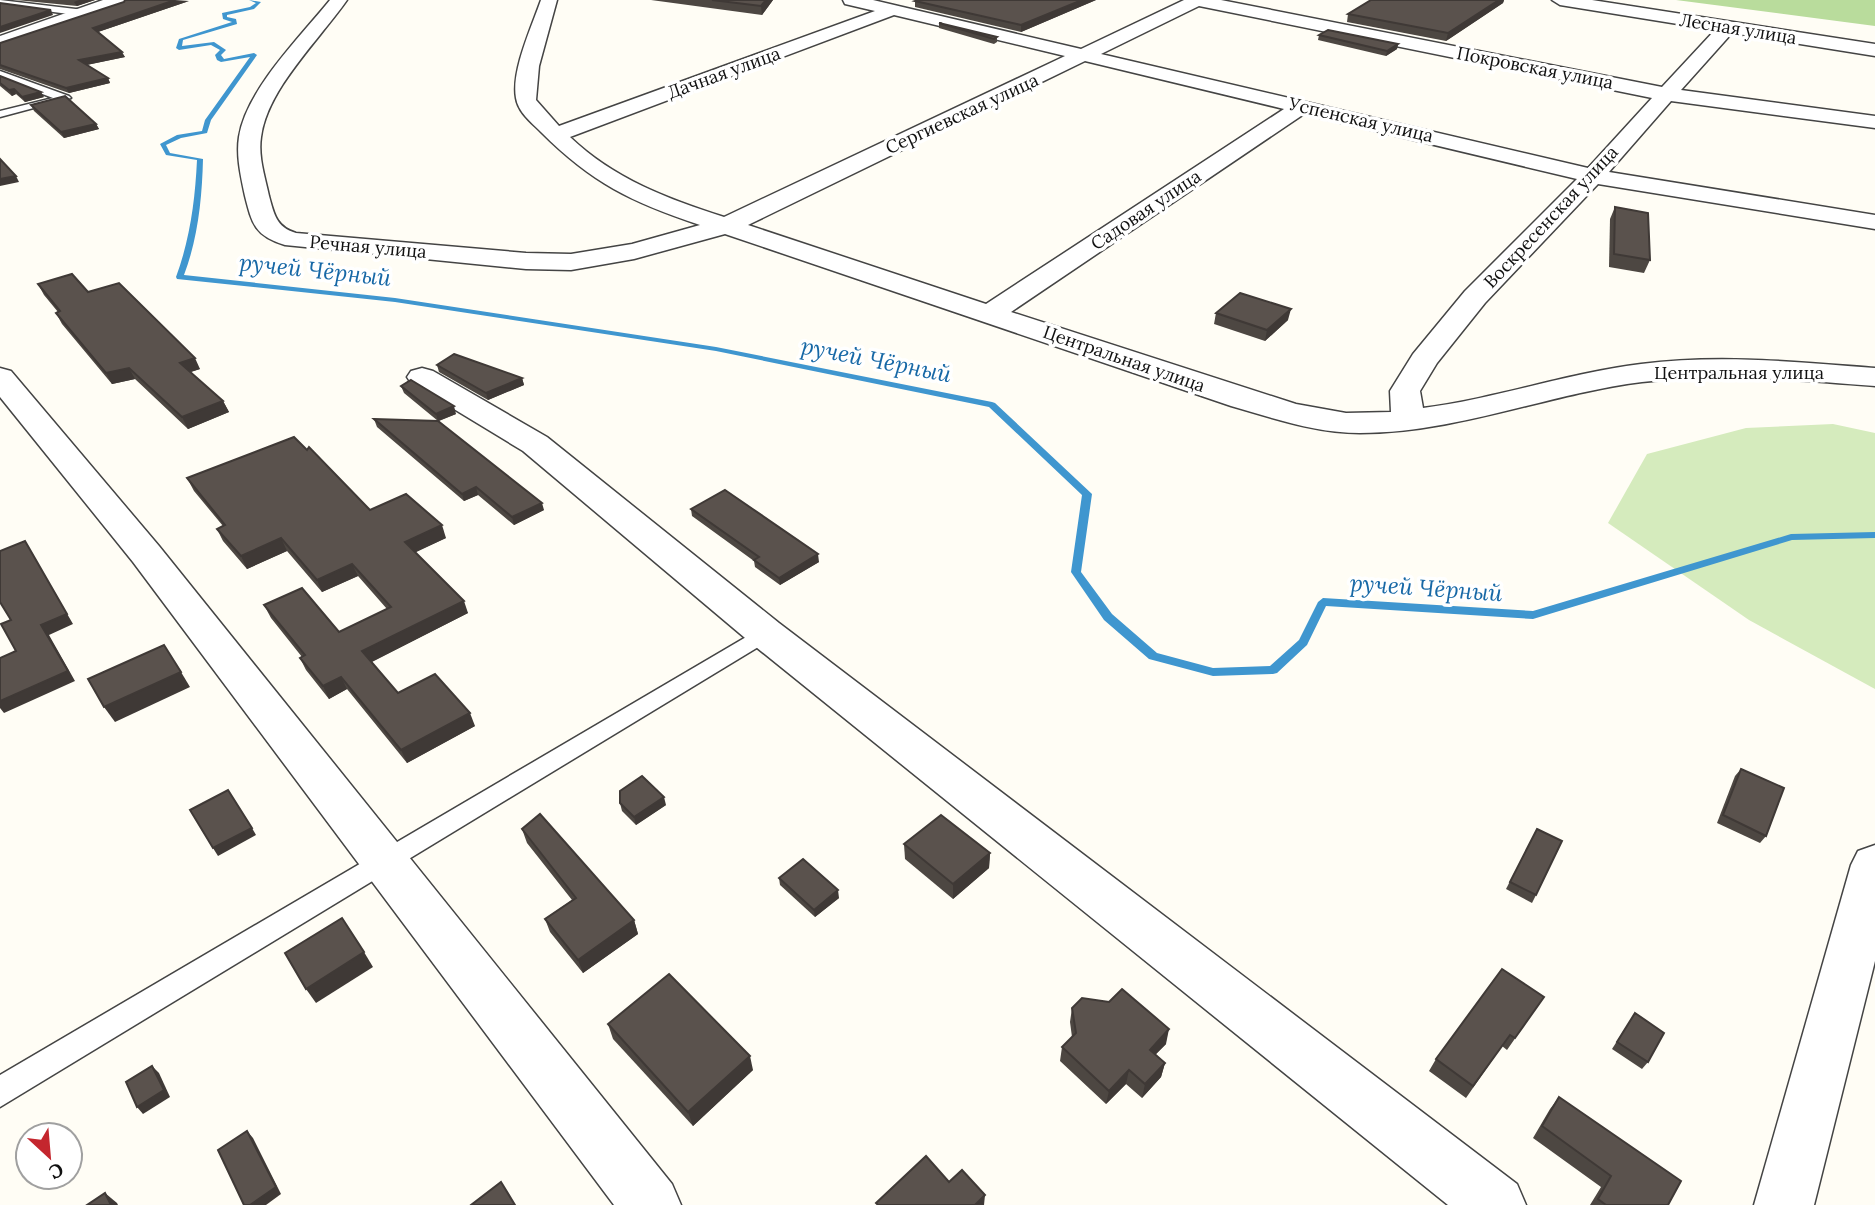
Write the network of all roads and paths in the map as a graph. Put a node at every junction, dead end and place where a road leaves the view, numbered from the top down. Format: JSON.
{"nodes":[{"id":1,"x":119,"y":0,"type":"edge"},
{"id":2,"x":339,"y":0,"type":"edge"},
{"id":3,"x":549,"y":0,"type":"edge"},
{"id":4,"x":851,"y":0,"type":"edge"},
{"id":5,"x":1197,"y":0,"type":"edge"},
{"id":6,"x":1560,"y":0,"type":"edge"},
{"id":7,"x":0,"y":2,"type":"edge"},
{"id":8,"x":893,"y":10,"type":"junction"},
{"id":9,"x":84,"y":13,"type":"junction"},
{"id":10,"x":1726,"y":28,"type":"junction"},
{"id":11,"x":0,"y":42,"type":"edge"},
{"id":12,"x":1875,"y":50,"type":"edge"},
{"id":13,"x":1087,"y":54,"type":"junction"},
{"id":14,"x":0,"y":74,"type":"edge"},
{"id":15,"x":1664,"y":94,"type":"junction"},
{"id":16,"x":1302,"y":106,"type":"junction"},
{"id":17,"x":0,"y":114,"type":"edge"},
{"id":18,"x":1875,"y":122,"type":"edge"},
{"id":19,"x":556,"y":135,"type":"junction"},
{"id":20,"x":1593,"y":176,"type":"junction"},
{"id":21,"x":1875,"y":222,"type":"edge"},
{"id":22,"x":726,"y":226,"type":"junction"},
{"id":23,"x":990,"y":314,"type":"junction"},
{"id":24,"x":0,"y":377,"type":"edge"},
{"id":25,"x":422,"y":377,"type":"dead end"},
{"id":26,"x":1875,"y":377,"type":"edge"},
{"id":27,"x":1408,"y":420,"type":"junction"},
{"id":28,"x":765,"y":633,"type":"junction"},
{"id":29,"x":386,"y":863,"type":"junction"},
{"id":30,"x":1875,"y":865,"type":"edge"},
{"id":31,"x":0,"y":1093,"type":"edge"},
{"id":32,"x":651,"y":1205,"type":"edge"},
{"id":33,"x":1496,"y":1205,"type":"edge"},
{"id":34,"x":1784,"y":1205,"type":"edge"}],
"edges":[{"from":1,"to":9,"type":"street"},
{"from":2,"to":22,"type":"street","name":"Речная улица"},
{"from":3,"to":19,"type":"street","name":"Центральная улица"},
{"from":4,"to":8,"type":"street","name":"Успенская улица"},
{"from":5,"to":13,"type":"street","name":"Сергиевская улица"},
{"from":5,"to":15,"type":"street","name":"Покровская улица"},
{"from":6,"to":10,"type":"street","name":"Лесная улица"},
{"from":7,"to":9,"type":"lane"},
{"from":8,"to":13,"type":"street","name":"Успенская улица"},
{"from":8,"to":19,"type":"street","name":"Дачная улица"},
{"from":9,"to":11,"type":"street"},
{"from":10,"to":12,"type":"street","name":"Лесная улица"},
{"from":10,"to":15,"type":"street","name":"Воскресенская улица"},
{"from":13,"to":16,"type":"street","name":"Успенская улица"},
{"from":13,"to":22,"type":"street","name":"Сергиевская улица"},
{"from":14,"to":17,"type":"lane"},
{"from":15,"to":18,"type":"street","name":"Покровская улица"},
{"from":15,"to":20,"type":"street","name":"Воскресенская улица"},
{"from":16,"to":20,"type":"street","name":"Успенская улица"},
{"from":16,"to":23,"type":"street","name":"Садовая улица"},
{"from":19,"to":22,"type":"street","name":"Центральная улица"},
{"from":20,"to":21,"type":"street","name":"Успенская улица"},
{"from":20,"to":27,"type":"street","name":"Воскресенская улица"},
{"from":22,"to":23,"type":"street","name":"Центральная улица"},
{"from":23,"to":27,"type":"street","name":"Центральная улица"},
{"from":24,"to":29,"type":"street"},
{"from":25,"to":28,"type":"street"},
{"from":26,"to":27,"type":"street","name":"Центральная улица"},
{"from":28,"to":29,"type":"lane"},
{"from":28,"to":33,"type":"street"},
{"from":29,"to":31,"type":"lane"},
{"from":29,"to":32,"type":"street"},
{"from":30,"to":34,"type":"street"}]}
